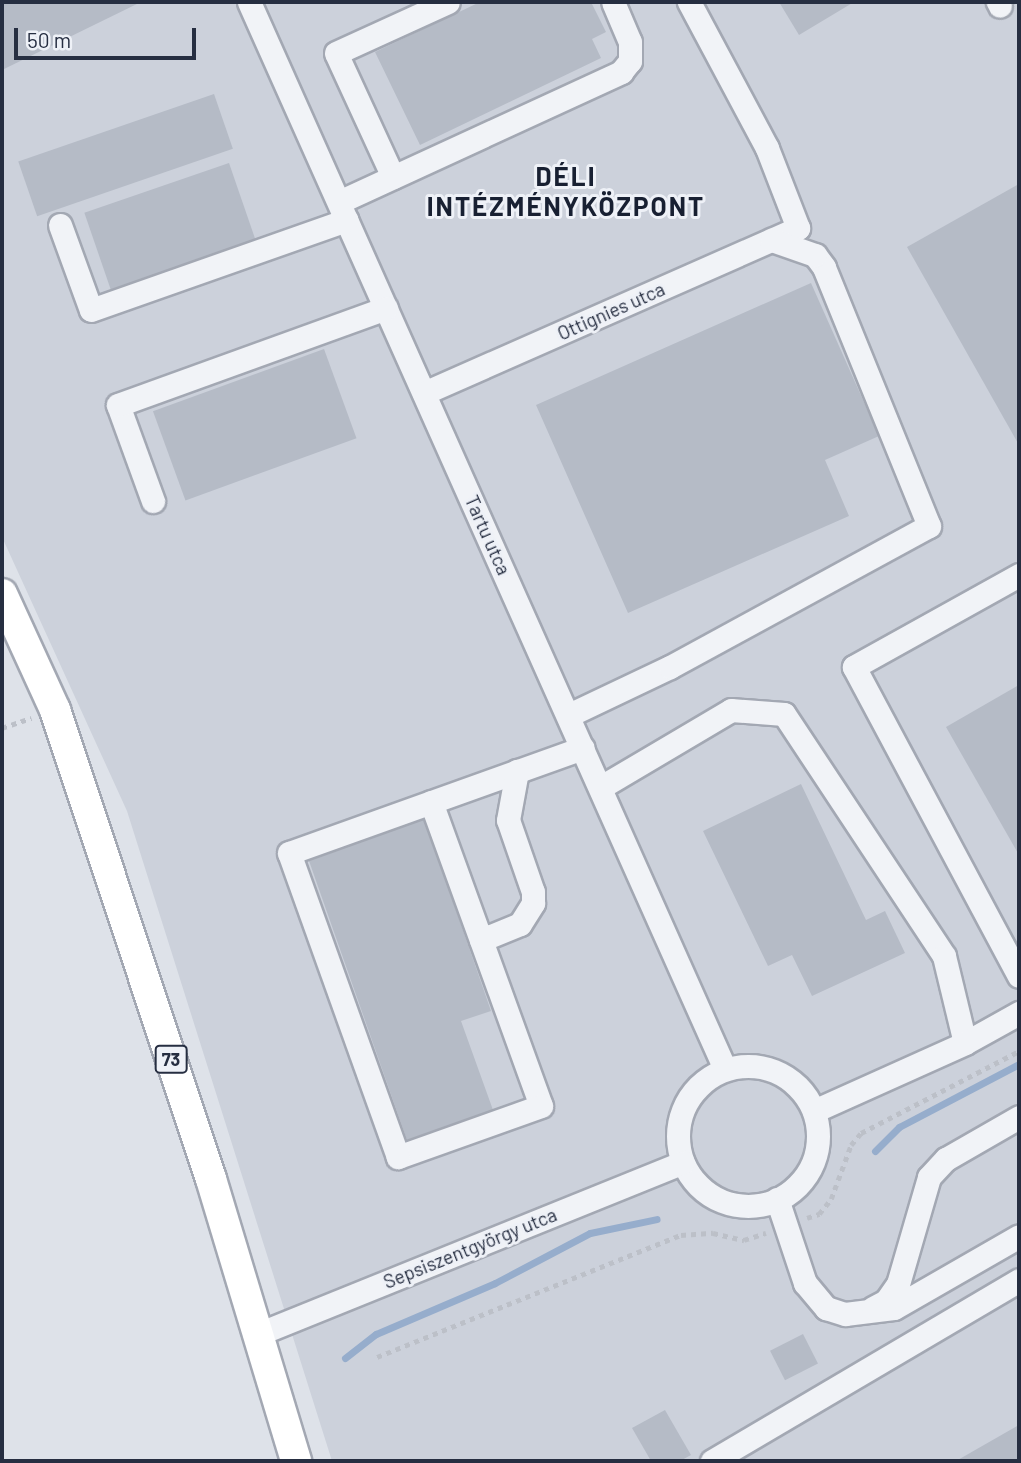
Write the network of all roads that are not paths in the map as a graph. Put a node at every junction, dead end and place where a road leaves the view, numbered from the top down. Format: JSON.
{"nodes":[{"id":1,"x":249,"y":2,"type":"edge"},
{"id":2,"x":448,"y":2,"type":"edge"},
{"id":3,"x":613,"y":2,"type":"edge"},
{"id":4,"x":689,"y":2,"type":"edge"},
{"id":5,"x":393,"y":177,"type":"junction"},
{"id":6,"x":342,"y":211,"type":"junction"},
{"id":7,"x":60,"y":225,"type":"dead end"},
{"id":8,"x":772,"y":240,"type":"junction"},
{"id":9,"x":386,"y":308,"type":"junction"},
{"id":10,"x":424,"y":393,"type":"junction"},
{"id":11,"x":153,"y":501,"type":"dead end"},
{"id":12,"x":1019,"y":575,"type":"edge"},
{"id":13,"x":2,"y":594,"type":"edge"},
{"id":14,"x":569,"y":715,"type":"junction"},
{"id":15,"x":583,"y":748,"type":"junction"},
{"id":16,"x":517,"y":771,"type":"junction"},
{"id":17,"x":601,"y":787,"type":"junction"},
{"id":18,"x":431,"y":802,"type":"junction"},
{"id":19,"x":481,"y":940,"type":"junction"},
{"id":20,"x":1012,"y":945,"type":"edge"},
{"id":21,"x":1019,"y":976,"type":"edge"},
{"id":22,"x":1019,"y":1013,"type":"edge"},
{"id":23,"x":965,"y":1043,"type":"junction"},
{"id":24,"x":725,"y":1069,"type":"junction"},
{"id":25,"x":814,"y":1111,"type":"junction"},
{"id":26,"x":1019,"y":1118,"type":"edge"},
{"id":27,"x":683,"y":1162,"type":"junction"},
{"id":28,"x":777,"y":1199,"type":"junction"},
{"id":29,"x":1019,"y":1236,"type":"edge"},
{"id":30,"x":1019,"y":1280,"type":"edge"},
{"id":31,"x":861,"y":1315,"type":"junction"},
{"id":32,"x":258,"y":1335,"type":"junction"},
{"id":33,"x":296,"y":1461,"type":"edge"},
{"id":34,"x":712,"y":1461,"type":"edge"}],
"edges":[{"from":1,"to":6,"type":"street","name":"Tartu utca"},
{"from":2,"to":5,"type":"street"},
{"from":3,"to":5,"type":"street"},
{"from":4,"to":8,"type":"street","name":"Ottignies utca"},
{"from":5,"to":6,"type":"street"},
{"from":6,"to":7,"type":"street"},
{"from":6,"to":9,"type":"street","name":"Tartu utca"},
{"from":8,"to":10,"type":"street","name":"Ottignies utca"},
{"from":8,"to":14,"type":"street"},
{"from":9,"to":10,"type":"street","name":"Tartu utca"},
{"from":9,"to":11,"type":"street"},
{"from":10,"to":14,"type":"street","name":"Tartu utca"},
{"from":12,"to":20,"type":"street"},
{"from":13,"to":32,"type":"main road","number":"73"},
{"from":14,"to":15,"type":"street","name":"Tartu utca"},
{"from":15,"to":16,"type":"street"},
{"from":15,"to":17,"type":"street","name":"Tartu utca"},
{"from":16,"to":18,"type":"street"},
{"from":16,"to":19,"type":"street"},
{"from":17,"to":23,"type":"street"},
{"from":17,"to":24,"type":"street","name":"Tartu utca"},
{"from":18,"to":19,"type":"street"},
{"from":18,"to":19,"type":"street"},
{"from":20,"to":21,"type":"street"},
{"from":22,"to":23,"type":"street"},
{"from":23,"to":25,"type":"street"},
{"from":24,"to":25,"type":"street"},
{"from":24,"to":27,"type":"street"},
{"from":25,"to":28,"type":"street"},
{"from":26,"to":31,"type":"street"},
{"from":27,"to":28,"type":"street"},
{"from":27,"to":32,"type":"street","name":"Sepsiszentgyörgy utca"},
{"from":28,"to":31,"type":"street"},
{"from":29,"to":31,"type":"street"},
{"from":30,"to":34,"type":"street"},
{"from":32,"to":33,"type":"main road","number":"73"}]}
